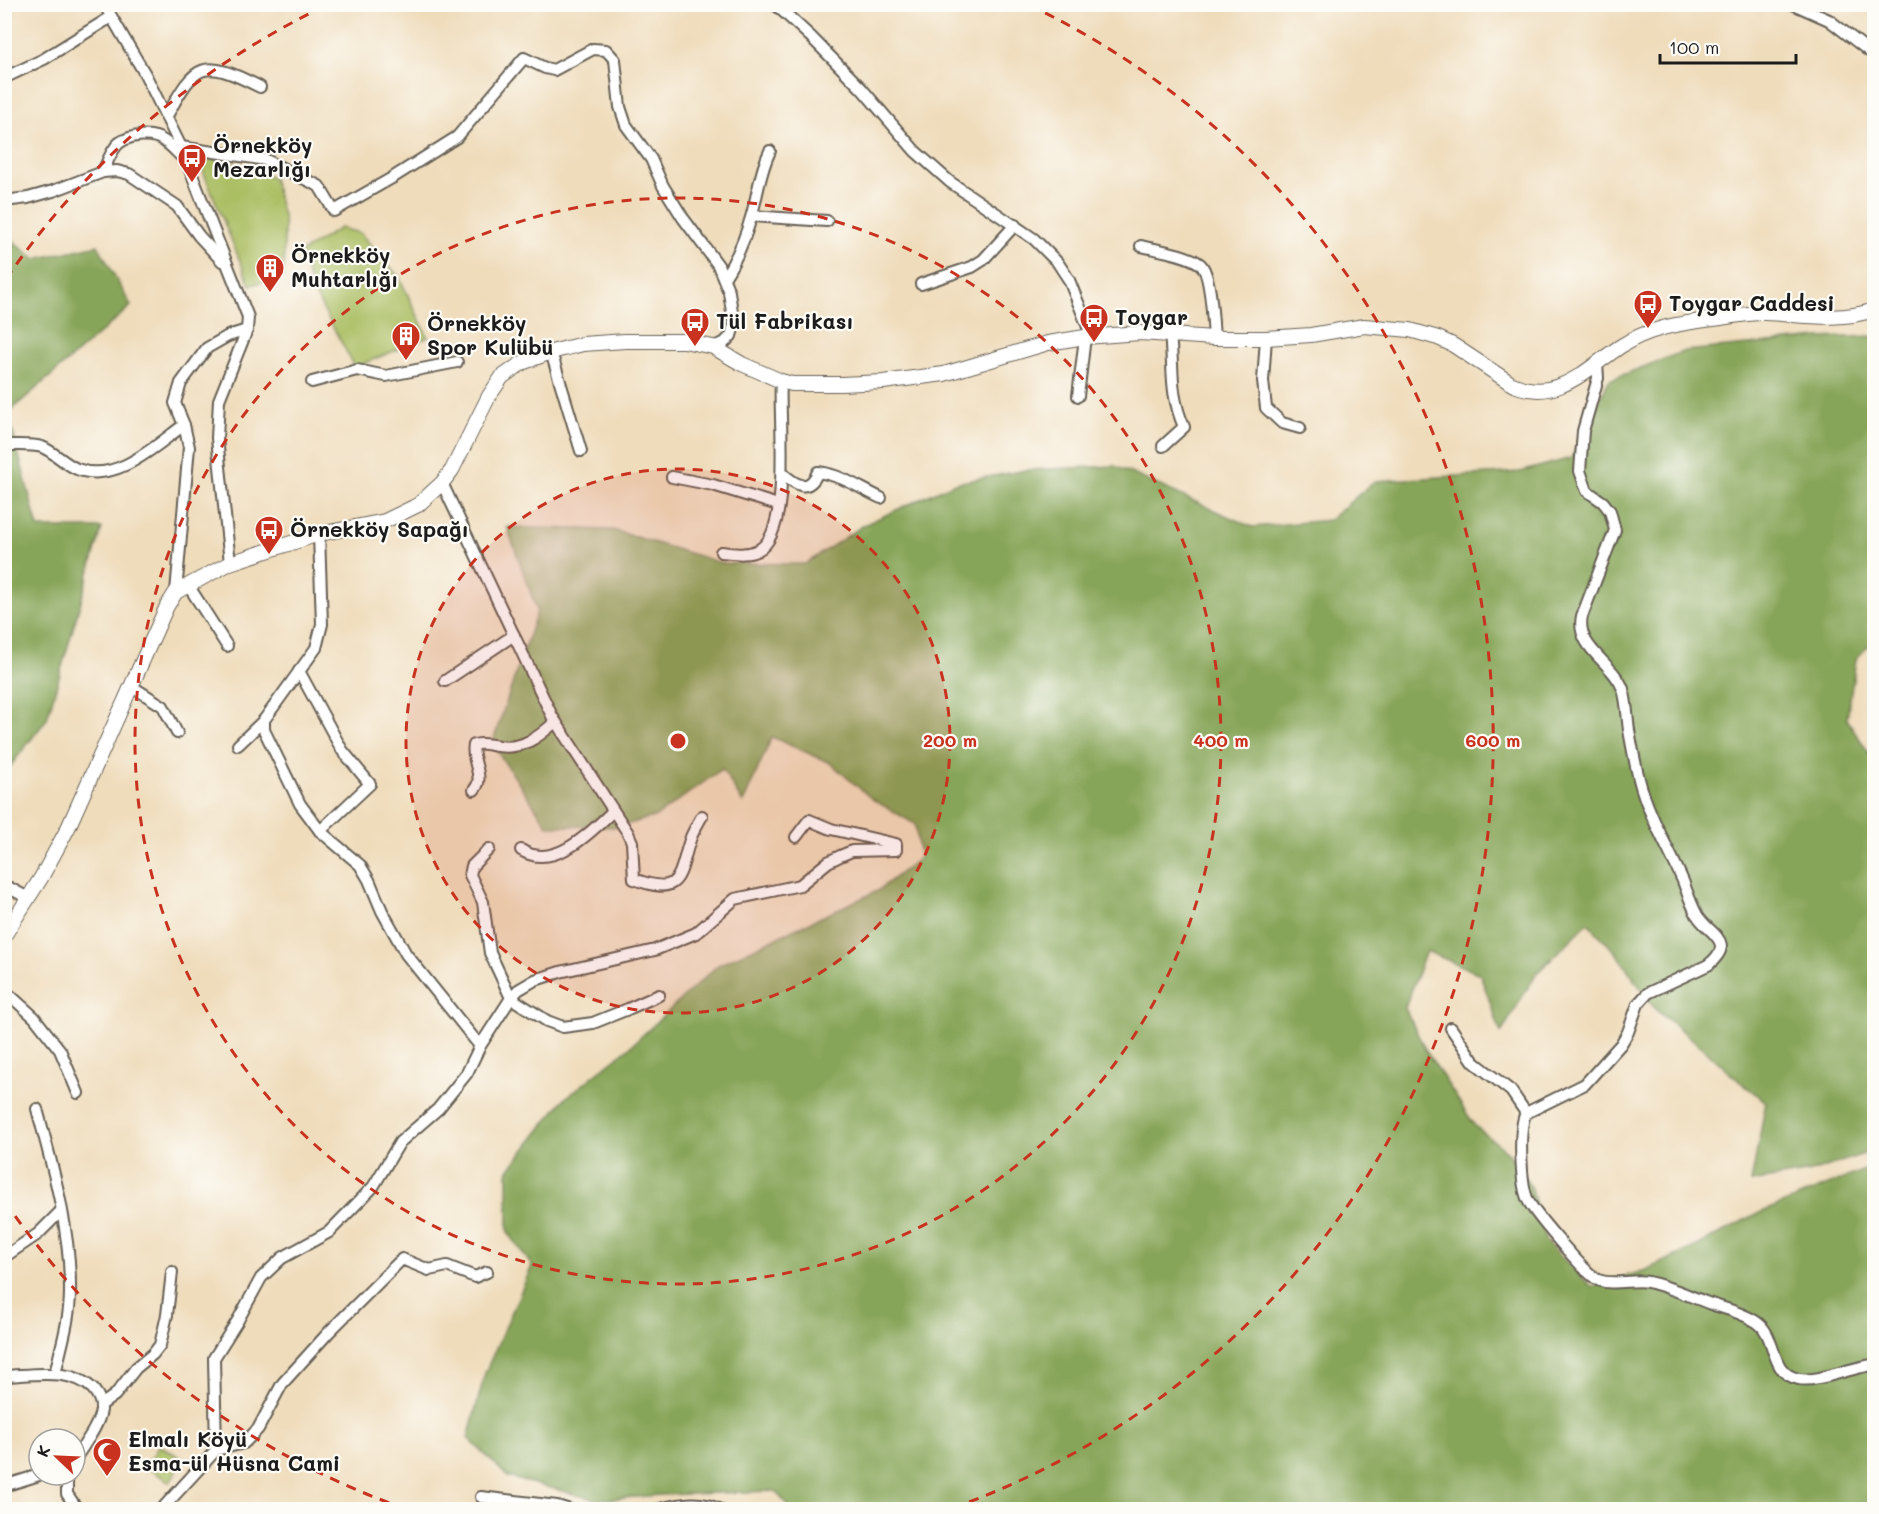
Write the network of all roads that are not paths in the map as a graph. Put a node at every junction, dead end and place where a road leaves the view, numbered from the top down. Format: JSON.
{"nodes":[{"id":1,"x":104,"y":4,"type":"edge"},
{"id":2,"x":775,"y":4,"type":"edge"},
{"id":3,"x":1793,"y":4,"type":"edge"},
{"id":4,"x":1871,"y":4,"type":"edge"},
{"id":5,"x":1875,"y":11,"type":"edge"},
{"id":6,"x":111,"y":16,"type":"junction"},
{"id":7,"x":1875,"y":55,"type":"edge"},
{"id":8,"x":4,"y":78,"type":"edge"},
{"id":9,"x":260,"y":87,"type":"dead end"},
{"id":10,"x":167,"y":116,"type":"junction"},
{"id":11,"x":181,"y":147,"type":"junction"},
{"id":12,"x":771,"y":151,"type":"dead end"},
{"id":13,"x":187,"y":163,"type":"junction"},
{"id":14,"x":103,"y":172,"type":"junction"},
{"id":15,"x":4,"y":201,"type":"edge"},
{"id":16,"x":752,"y":216,"type":"junction"},
{"id":17,"x":827,"y":221,"type":"dead end"},
{"id":18,"x":1015,"y":225,"type":"junction"},
{"id":19,"x":1141,"y":246,"type":"dead end"},
{"id":20,"x":226,"y":265,"type":"junction"},
{"id":21,"x":724,"y":278,"type":"junction"},
{"id":22,"x":921,"y":284,"type":"dead end"},
{"id":23,"x":1875,"y":310,"type":"edge"},
{"id":24,"x":247,"y":330,"type":"junction"},
{"id":25,"x":1170,"y":334,"type":"junction"},
{"id":26,"x":1089,"y":337,"type":"junction"},
{"id":27,"x":1214,"y":338,"type":"junction"},
{"id":28,"x":1266,"y":338,"type":"junction"},
{"id":29,"x":713,"y":347,"type":"junction"},
{"id":30,"x":550,"y":352,"type":"junction"},
{"id":31,"x":457,"y":362,"type":"dead end"},
{"id":32,"x":1597,"y":363,"type":"junction"},
{"id":33,"x":780,"y":381,"type":"junction"},
{"id":34,"x":312,"y":382,"type":"dead end"},
{"id":35,"x":1078,"y":396,"type":"dead end"},
{"id":36,"x":184,"y":425,"type":"junction"},
{"id":37,"x":1300,"y":428,"type":"dead end"},
{"id":38,"x":9,"y":445,"type":"dead end"},
{"id":39,"x":1162,"y":446,"type":"dead end"},
{"id":40,"x":580,"y":451,"type":"dead end"},
{"id":41,"x":782,"y":473,"type":"junction"},
{"id":42,"x":672,"y":477,"type":"dead end"},
{"id":43,"x":442,"y":483,"type":"junction"},
{"id":44,"x":882,"y":498,"type":"dead end"},
{"id":45,"x":778,"y":505,"type":"junction"},
{"id":46,"x":319,"y":534,"type":"junction"},
{"id":47,"x":721,"y":552,"type":"dead end"},
{"id":48,"x":230,"y":563,"type":"junction"},
{"id":49,"x":182,"y":589,"type":"junction"},
{"id":50,"x":514,"y":635,"type":"junction"},
{"id":51,"x":227,"y":646,"type":"dead end"},
{"id":52,"x":299,"y":671,"type":"junction"},
{"id":53,"x":445,"y":681,"type":"dead end"},
{"id":54,"x":131,"y":686,"type":"junction"},
{"id":55,"x":264,"y":720,"type":"junction"},
{"id":56,"x":555,"y":722,"type":"junction"},
{"id":57,"x":177,"y":733,"type":"dead end"},
{"id":58,"x":238,"y":745,"type":"dead end"},
{"id":59,"x":474,"y":790,"type":"dead end"},
{"id":60,"x":613,"y":811,"type":"junction"},
{"id":61,"x":702,"y":816,"type":"dead end"},
{"id":62,"x":320,"y":831,"type":"junction"},
{"id":63,"x":796,"y":837,"type":"dead end"},
{"id":64,"x":489,"y":849,"type":"dead end"},
{"id":65,"x":521,"y":850,"type":"dead end"},
{"id":66,"x":4,"y":885,"type":"edge"},
{"id":67,"x":28,"y":898,"type":"junction"},
{"id":68,"x":4,"y":936,"type":"edge"},
{"id":69,"x":4,"y":990,"type":"edge"},
{"id":70,"x":658,"y":995,"type":"dead end"},
{"id":71,"x":511,"y":998,"type":"junction"},
{"id":72,"x":1451,"y":1028,"type":"dead end"},
{"id":73,"x":480,"y":1046,"type":"junction"},
{"id":74,"x":78,"y":1093,"type":"dead end"},
{"id":75,"x":37,"y":1109,"type":"dead end"},
{"id":76,"x":1526,"y":1113,"type":"junction"},
{"id":77,"x":61,"y":1211,"type":"junction"},
{"id":78,"x":4,"y":1257,"type":"edge"},
{"id":79,"x":172,"y":1272,"type":"dead end"},
{"id":80,"x":487,"y":1272,"type":"dead end"},
{"id":81,"x":1875,"y":1365,"type":"edge"},
{"id":82,"x":55,"y":1374,"type":"junction"},
{"id":83,"x":4,"y":1376,"type":"edge"},
{"id":84,"x":101,"y":1405,"type":"junction"},
{"id":85,"x":87,"y":1439,"type":"edge"},
{"id":86,"x":216,"y":1450,"type":"junction"},
{"id":87,"x":27,"y":1479,"type":"edge"},
{"id":88,"x":4,"y":1486,"type":"edge"},
{"id":89,"x":67,"y":1487,"type":"edge"},
{"id":90,"x":481,"y":1497,"type":"dead end"},
{"id":91,"x":78,"y":1509,"type":"edge"},
{"id":92,"x":161,"y":1509,"type":"edge"},
{"id":93,"x":570,"y":1509,"type":"edge"},
{"id":94,"x":656,"y":1509,"type":"edge"},
{"id":95,"x":720,"y":1509,"type":"edge"}],
"edges":[{"from":1,"to":6,"type":"street"},
{"from":2,"to":18,"type":"street"},
{"from":3,"to":7,"type":"street"},
{"from":4,"to":5,"type":"main road"},
{"from":6,"to":8,"type":"street"},
{"from":6,"to":10,"type":"street"},
{"from":9,"to":10,"type":"street"},
{"from":10,"to":11,"type":"street"},
{"from":11,"to":13,"type":"street"},
{"from":11,"to":21,"type":"street"},
{"from":12,"to":16,"type":"street"},
{"from":13,"to":14,"type":"street"},
{"from":13,"to":20,"type":"street"},
{"from":14,"to":15,"type":"street"},
{"from":14,"to":20,"type":"street"},
{"from":16,"to":17,"type":"street"},
{"from":16,"to":21,"type":"street"},
{"from":18,"to":22,"type":"street"},
{"from":18,"to":26,"type":"street"},
{"from":19,"to":27,"type":"street"},
{"from":20,"to":24,"type":"street"},
{"from":21,"to":29,"type":"street"},
{"from":23,"to":32,"type":"main road"},
{"from":24,"to":36,"type":"street"},
{"from":24,"to":48,"type":"street"},
{"from":25,"to":26,"type":"main road"},
{"from":25,"to":27,"type":"main road"},
{"from":25,"to":39,"type":"street"},
{"from":26,"to":33,"type":"main road"},
{"from":26,"to":35,"type":"street"},
{"from":27,"to":28,"type":"main road"},
{"from":28,"to":32,"type":"main road"},
{"from":28,"to":37,"type":"street"},
{"from":29,"to":30,"type":"main road"},
{"from":29,"to":33,"type":"main road"},
{"from":30,"to":40,"type":"street"},
{"from":30,"to":43,"type":"main road"},
{"from":31,"to":34,"type":"street"},
{"from":32,"to":76,"type":"street"},
{"from":33,"to":41,"type":"street"},
{"from":36,"to":38,"type":"street"},
{"from":36,"to":49,"type":"street"},
{"from":41,"to":44,"type":"street"},
{"from":41,"to":45,"type":"street"},
{"from":42,"to":45,"type":"street"},
{"from":43,"to":46,"type":"main road"},
{"from":43,"to":50,"type":"street"},
{"from":45,"to":47,"type":"street"},
{"from":46,"to":48,"type":"main road"},
{"from":46,"to":52,"type":"street"},
{"from":48,"to":49,"type":"main road"},
{"from":49,"to":51,"type":"street"},
{"from":49,"to":54,"type":"main road"},
{"from":50,"to":53,"type":"street"},
{"from":50,"to":56,"type":"street"},
{"from":52,"to":55,"type":"street"},
{"from":52,"to":62,"type":"street"},
{"from":54,"to":57,"type":"street"},
{"from":54,"to":67,"type":"main road"},
{"from":55,"to":58,"type":"street"},
{"from":55,"to":62,"type":"street"},
{"from":56,"to":59,"type":"street"},
{"from":56,"to":60,"type":"street"},
{"from":60,"to":61,"type":"street"},
{"from":60,"to":65,"type":"street"},
{"from":62,"to":73,"type":"street"},
{"from":63,"to":71,"type":"street"},
{"from":64,"to":71,"type":"street"},
{"from":66,"to":67,"type":"street"},
{"from":67,"to":68,"type":"main road"},
{"from":69,"to":74,"type":"street"},
{"from":70,"to":71,"type":"street"},
{"from":71,"to":73,"type":"street"},
{"from":72,"to":76,"type":"street"},
{"from":73,"to":86,"type":"street"},
{"from":75,"to":77,"type":"street"},
{"from":76,"to":81,"type":"street"},
{"from":77,"to":78,"type":"street"},
{"from":77,"to":82,"type":"street"},
{"from":79,"to":84,"type":"street"},
{"from":80,"to":86,"type":"street"},
{"from":82,"to":83,"type":"street"},
{"from":82,"to":84,"type":"street"},
{"from":84,"to":85,"type":"street"},
{"from":86,"to":92,"type":"street"},
{"from":87,"to":88,"type":"street"},
{"from":89,"to":91,"type":"street"},
{"from":90,"to":93,"type":"street"},
{"from":94,"to":95,"type":"street"}]}
